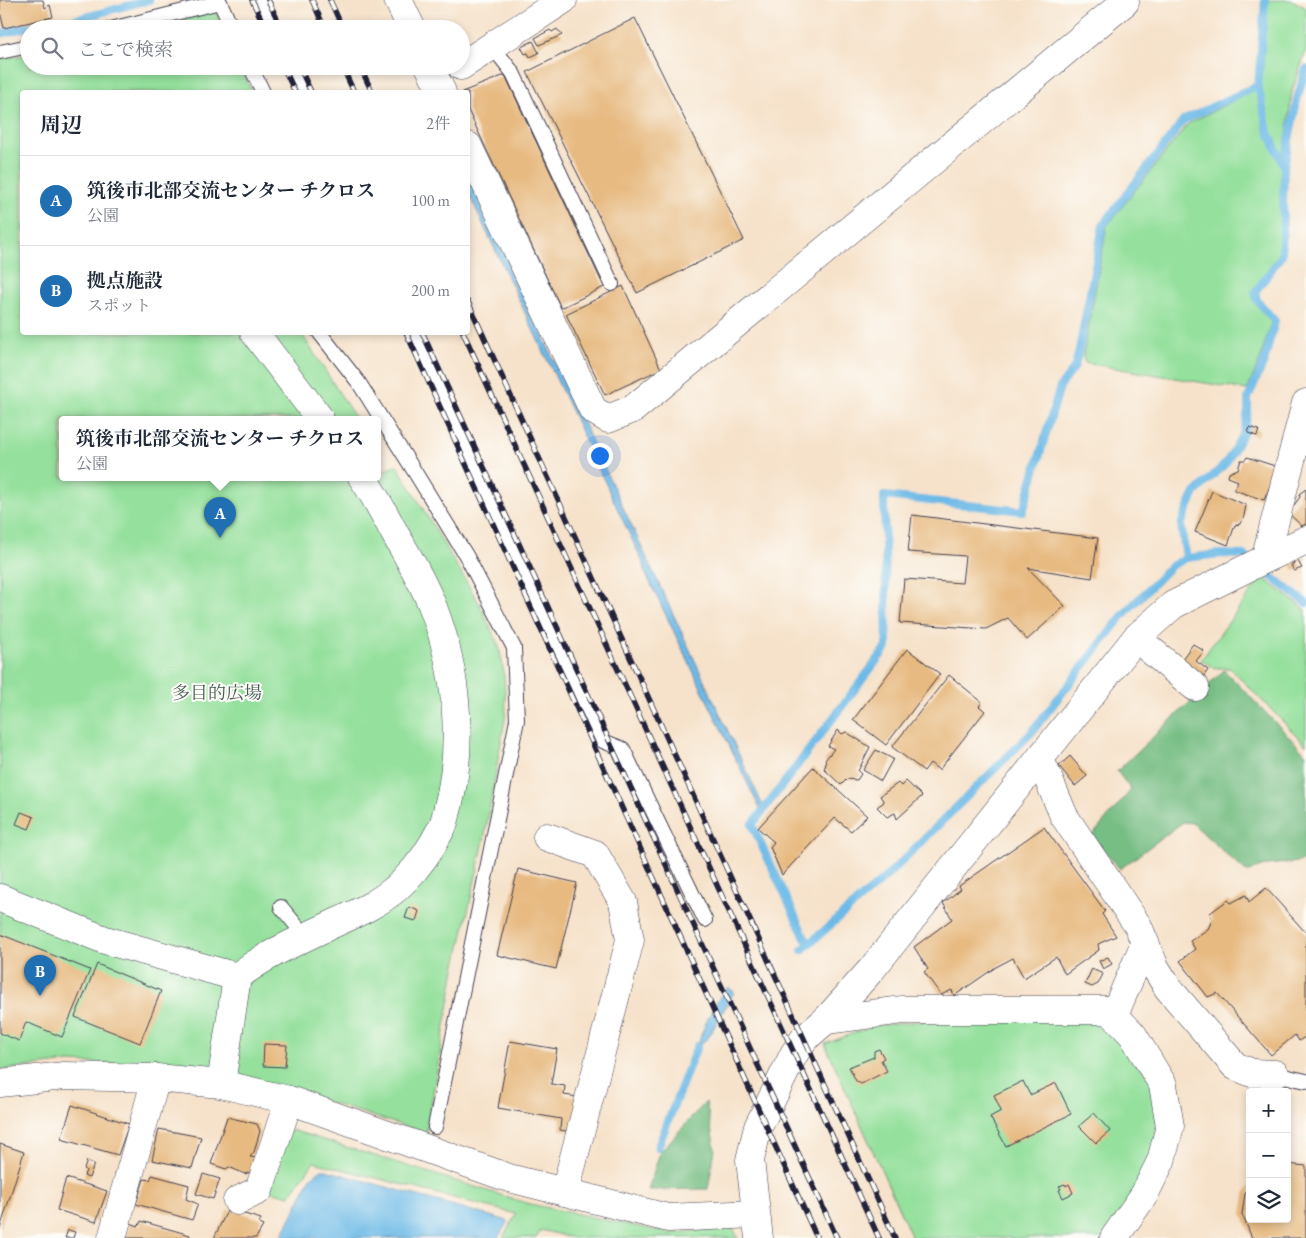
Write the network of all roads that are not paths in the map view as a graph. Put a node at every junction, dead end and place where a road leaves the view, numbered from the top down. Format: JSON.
{"nodes":[{"id":1,"x":262,"y":0,"type":"edge"},
{"id":2,"x":398,"y":0,"type":"edge"},
{"id":3,"x":563,"y":0,"type":"edge"},
{"id":4,"x":1126,"y":1,"type":"edge"},
{"id":5,"x":147,"y":20,"type":"edge"},
{"id":6,"x":228,"y":20,"type":"edge"},
{"id":7,"x":271,"y":20,"type":"edge"},
{"id":8,"x":408,"y":20,"type":"edge"},
{"id":9,"x":492,"y":46,"type":"junction"},
{"id":10,"x":20,"y":48,"type":"edge"},
{"id":11,"x":0,"y":52,"type":"edge"},
{"id":12,"x":470,"y":60,"type":"edge"},
{"id":13,"x":254,"y":75,"type":"edge"},
{"id":14,"x":296,"y":75,"type":"edge"},
{"id":15,"x":261,"y":90,"type":"edge"},
{"id":16,"x":303,"y":90,"type":"edge"},
{"id":17,"x":470,"y":150,"type":"edge"},
{"id":18,"x":612,"y":284,"type":"dead end"},
{"id":19,"x":256,"y":335,"type":"edge"},
{"id":20,"x":321,"y":335,"type":"edge"},
{"id":21,"x":416,"y":335,"type":"edge"},
{"id":22,"x":1306,"y":403,"type":"edge"},
{"id":23,"x":318,"y":416,"type":"edge"},
{"id":24,"x":380,"y":416,"type":"edge"},
{"id":25,"x":381,"y":417,"type":"edge"},
{"id":26,"x":365,"y":481,"type":"edge"},
{"id":27,"x":1306,"y":540,"type":"edge"},
{"id":28,"x":1264,"y":559,"type":"junction"},
{"id":29,"x":1136,"y":638,"type":"junction"},
{"id":30,"x":1194,"y":687,"type":"dead end"},
{"id":31,"x":1040,"y":759,"type":"junction"},
{"id":32,"x":547,"y":836,"type":"dead end"},
{"id":33,"x":0,"y":898,"type":"edge"},
{"id":34,"x":281,"y":907,"type":"dead end"},
{"id":35,"x":705,"y":920,"type":"dead end"},
{"id":36,"x":306,"y":937,"type":"junction"},
{"id":37,"x":1145,"y":943,"type":"junction"},
{"id":38,"x":871,"y":970,"type":"junction"},
{"id":39,"x":237,"y":977,"type":"junction"},
{"id":40,"x":892,"y":1011,"type":"junction"},
{"id":41,"x":1114,"y":1015,"type":"junction"},
{"id":42,"x":826,"y":1020,"type":"junction"},
{"id":43,"x":1275,"y":1074,"type":"joint"},
{"id":44,"x":156,"y":1078,"type":"junction"},
{"id":45,"x":1306,"y":1081,"type":"edge"},
{"id":46,"x":0,"y":1083,"type":"edge"},
{"id":47,"x":221,"y":1084,"type":"junction"},
{"id":48,"x":289,"y":1100,"type":"junction"},
{"id":49,"x":435,"y":1128,"type":"dead end"},
{"id":50,"x":565,"y":1192,"type":"junction"},
{"id":51,"x":237,"y":1201,"type":"dead end"},
{"id":52,"x":757,"y":1226,"type":"edge"},
{"id":53,"x":112,"y":1238,"type":"edge"},
{"id":54,"x":1114,"y":1238,"type":"edge"}],
"edges":[{"from":1,"to":7,"type":"lane"},
{"from":2,"to":8,"type":"street"},
{"from":3,"to":9,"type":"street"},
{"from":4,"to":17,"type":"street"},
{"from":5,"to":6,"type":"lane"},
{"from":9,"to":12,"type":"street"},
{"from":9,"to":18,"type":"lane"},
{"from":10,"to":11,"type":"lane"},
{"from":13,"to":15,"type":"lane"},
{"from":14,"to":16,"type":"lane"},
{"from":19,"to":23,"type":"street"},
{"from":20,"to":24,"type":"lane"},
{"from":21,"to":35,"type":"lane"},
{"from":22,"to":28,"type":"street"},
{"from":25,"to":49,"type":"lane"},
{"from":26,"to":36,"type":"street"},
{"from":27,"to":28,"type":"street"},
{"from":28,"to":29,"type":"street"},
{"from":29,"to":30,"type":"street"},
{"from":29,"to":31,"type":"street"},
{"from":31,"to":37,"type":"street"},
{"from":31,"to":38,"type":"street"},
{"from":32,"to":50,"type":"street"},
{"from":33,"to":39,"type":"street"},
{"from":34,"to":36,"type":"lane"},
{"from":36,"to":39,"type":"street"},
{"from":37,"to":41,"type":"street"},
{"from":37,"to":43,"type":"street"},
{"from":38,"to":40,"type":"street"},
{"from":38,"to":42,"type":"street"},
{"from":39,"to":47,"type":"street"},
{"from":40,"to":41,"type":"street"},
{"from":40,"to":42,"type":"street"},
{"from":41,"to":54,"type":"street"},
{"from":42,"to":52,"type":"street"},
{"from":43,"to":45,"type":"lane"},
{"from":44,"to":46,"type":"street"},
{"from":44,"to":47,"type":"street"},
{"from":44,"to":53,"type":"street"},
{"from":47,"to":48,"type":"street"},
{"from":48,"to":50,"type":"street"},
{"from":48,"to":51,"type":"street"},
{"from":50,"to":52,"type":"street"}]}
